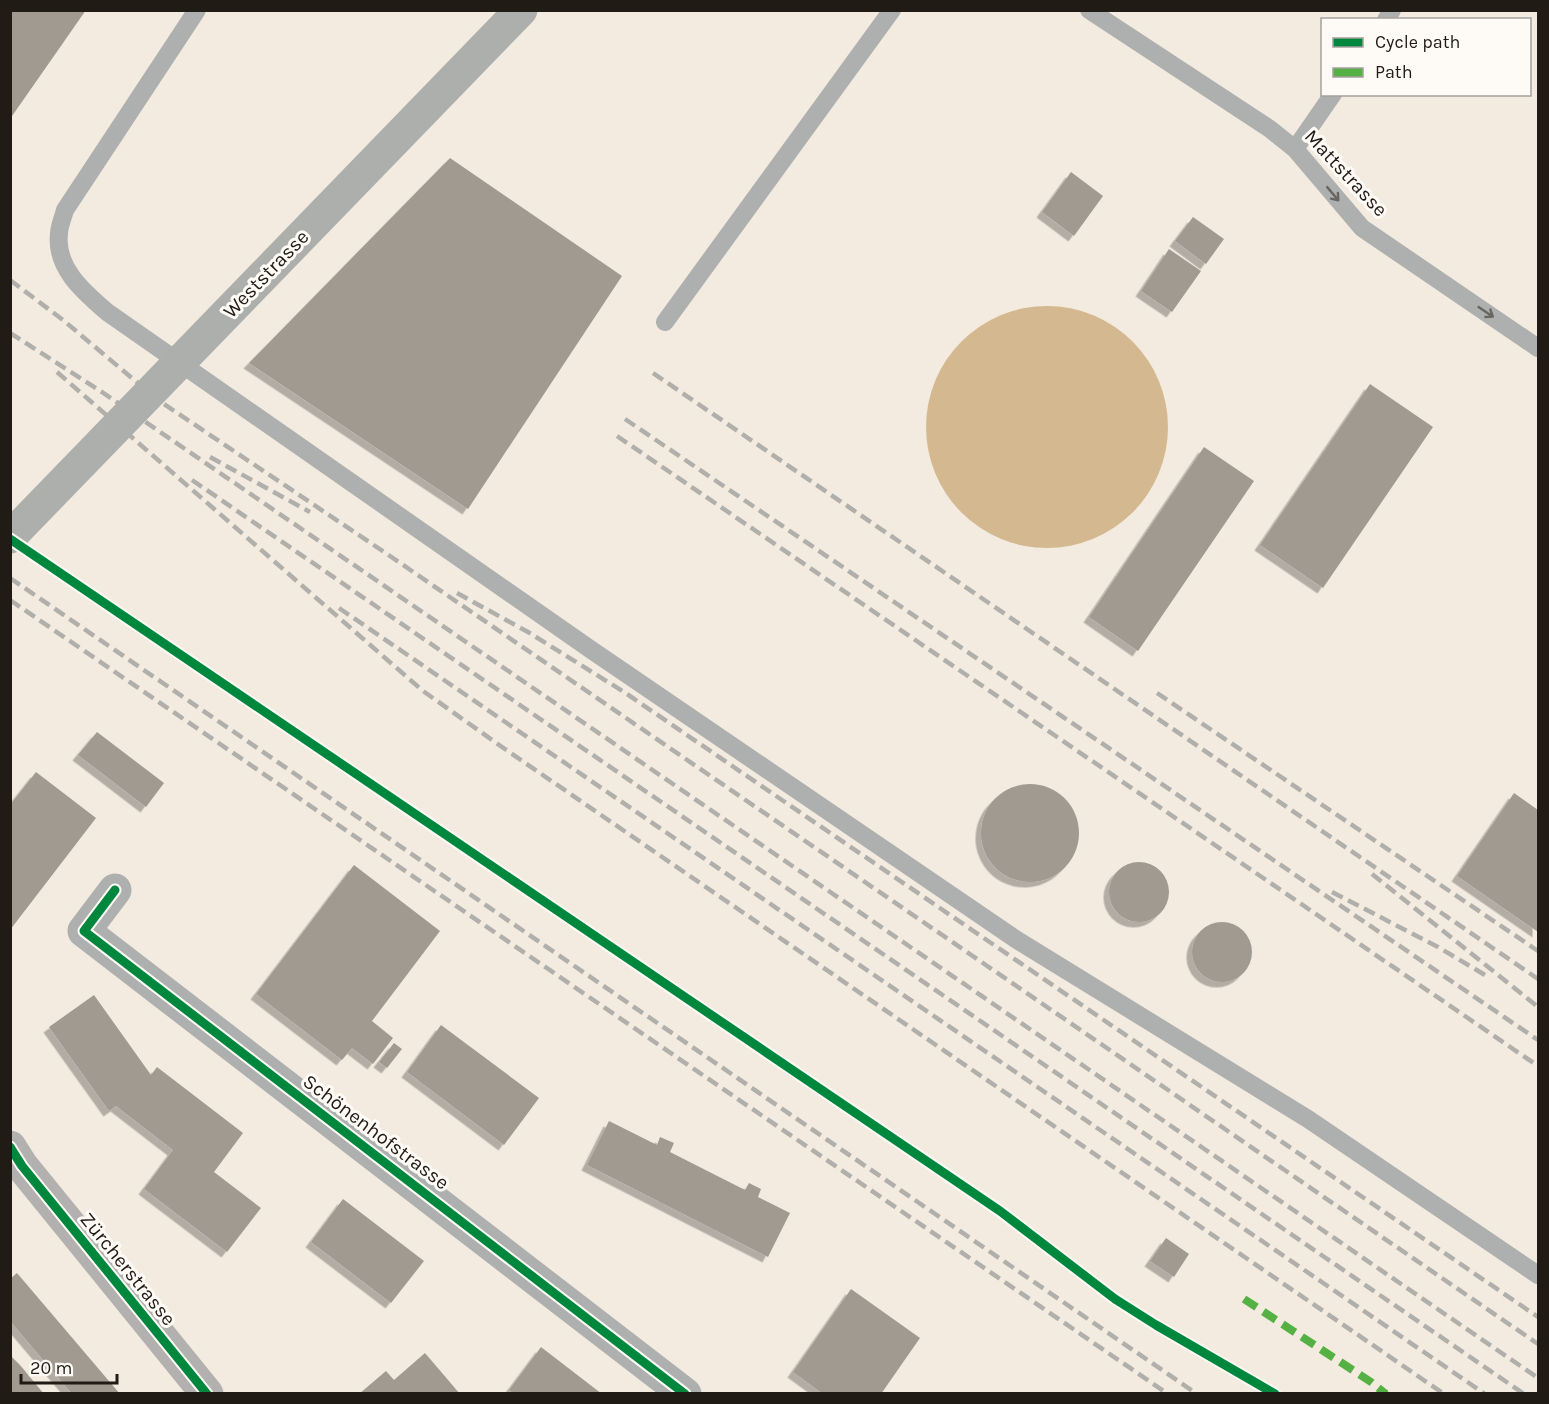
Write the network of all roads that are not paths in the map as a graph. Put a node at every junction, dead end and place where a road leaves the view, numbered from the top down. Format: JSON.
{"nodes":[{"id":1,"x":197,"y":10,"type":"edge"},
{"id":2,"x":520,"y":10,"type":"edge"},
{"id":3,"x":892,"y":10,"type":"edge"},
{"id":4,"x":1089,"y":10,"type":"edge"},
{"id":5,"x":1332,"y":96,"type":"edge"},
{"id":6,"x":1295,"y":149,"type":"junction"},
{"id":7,"x":665,"y":322,"type":"dead end"},
{"id":8,"x":1539,"y":348,"type":"edge"},
{"id":9,"x":10,"y":537,"type":"edge"},
{"id":10,"x":115,"y":890,"type":"dead end"},
{"id":11,"x":14,"y":1156,"type":"edge"},
{"id":12,"x":1539,"y":1275,"type":"edge"},
{"id":13,"x":207,"y":1394,"type":"edge"},
{"id":14,"x":685,"y":1394,"type":"edge"}],
"edges":[{"from":1,"to":12,"type":"lane"},
{"from":2,"to":9,"type":"main road","name":"Weststrasse","bridge":true},
{"from":3,"to":7,"type":"lane"},
{"from":4,"to":6,"type":"lane","name":"Mattstrasse"},
{"from":5,"to":6,"type":"lane"},
{"from":6,"to":8,"type":"lane","name":"Mattstrasse","one_way":true},
{"from":10,"to":14,"type":"street","name":"Schönenhofstrasse"},
{"from":11,"to":13,"type":"main road","name":"Zürcherstrasse"}]}
